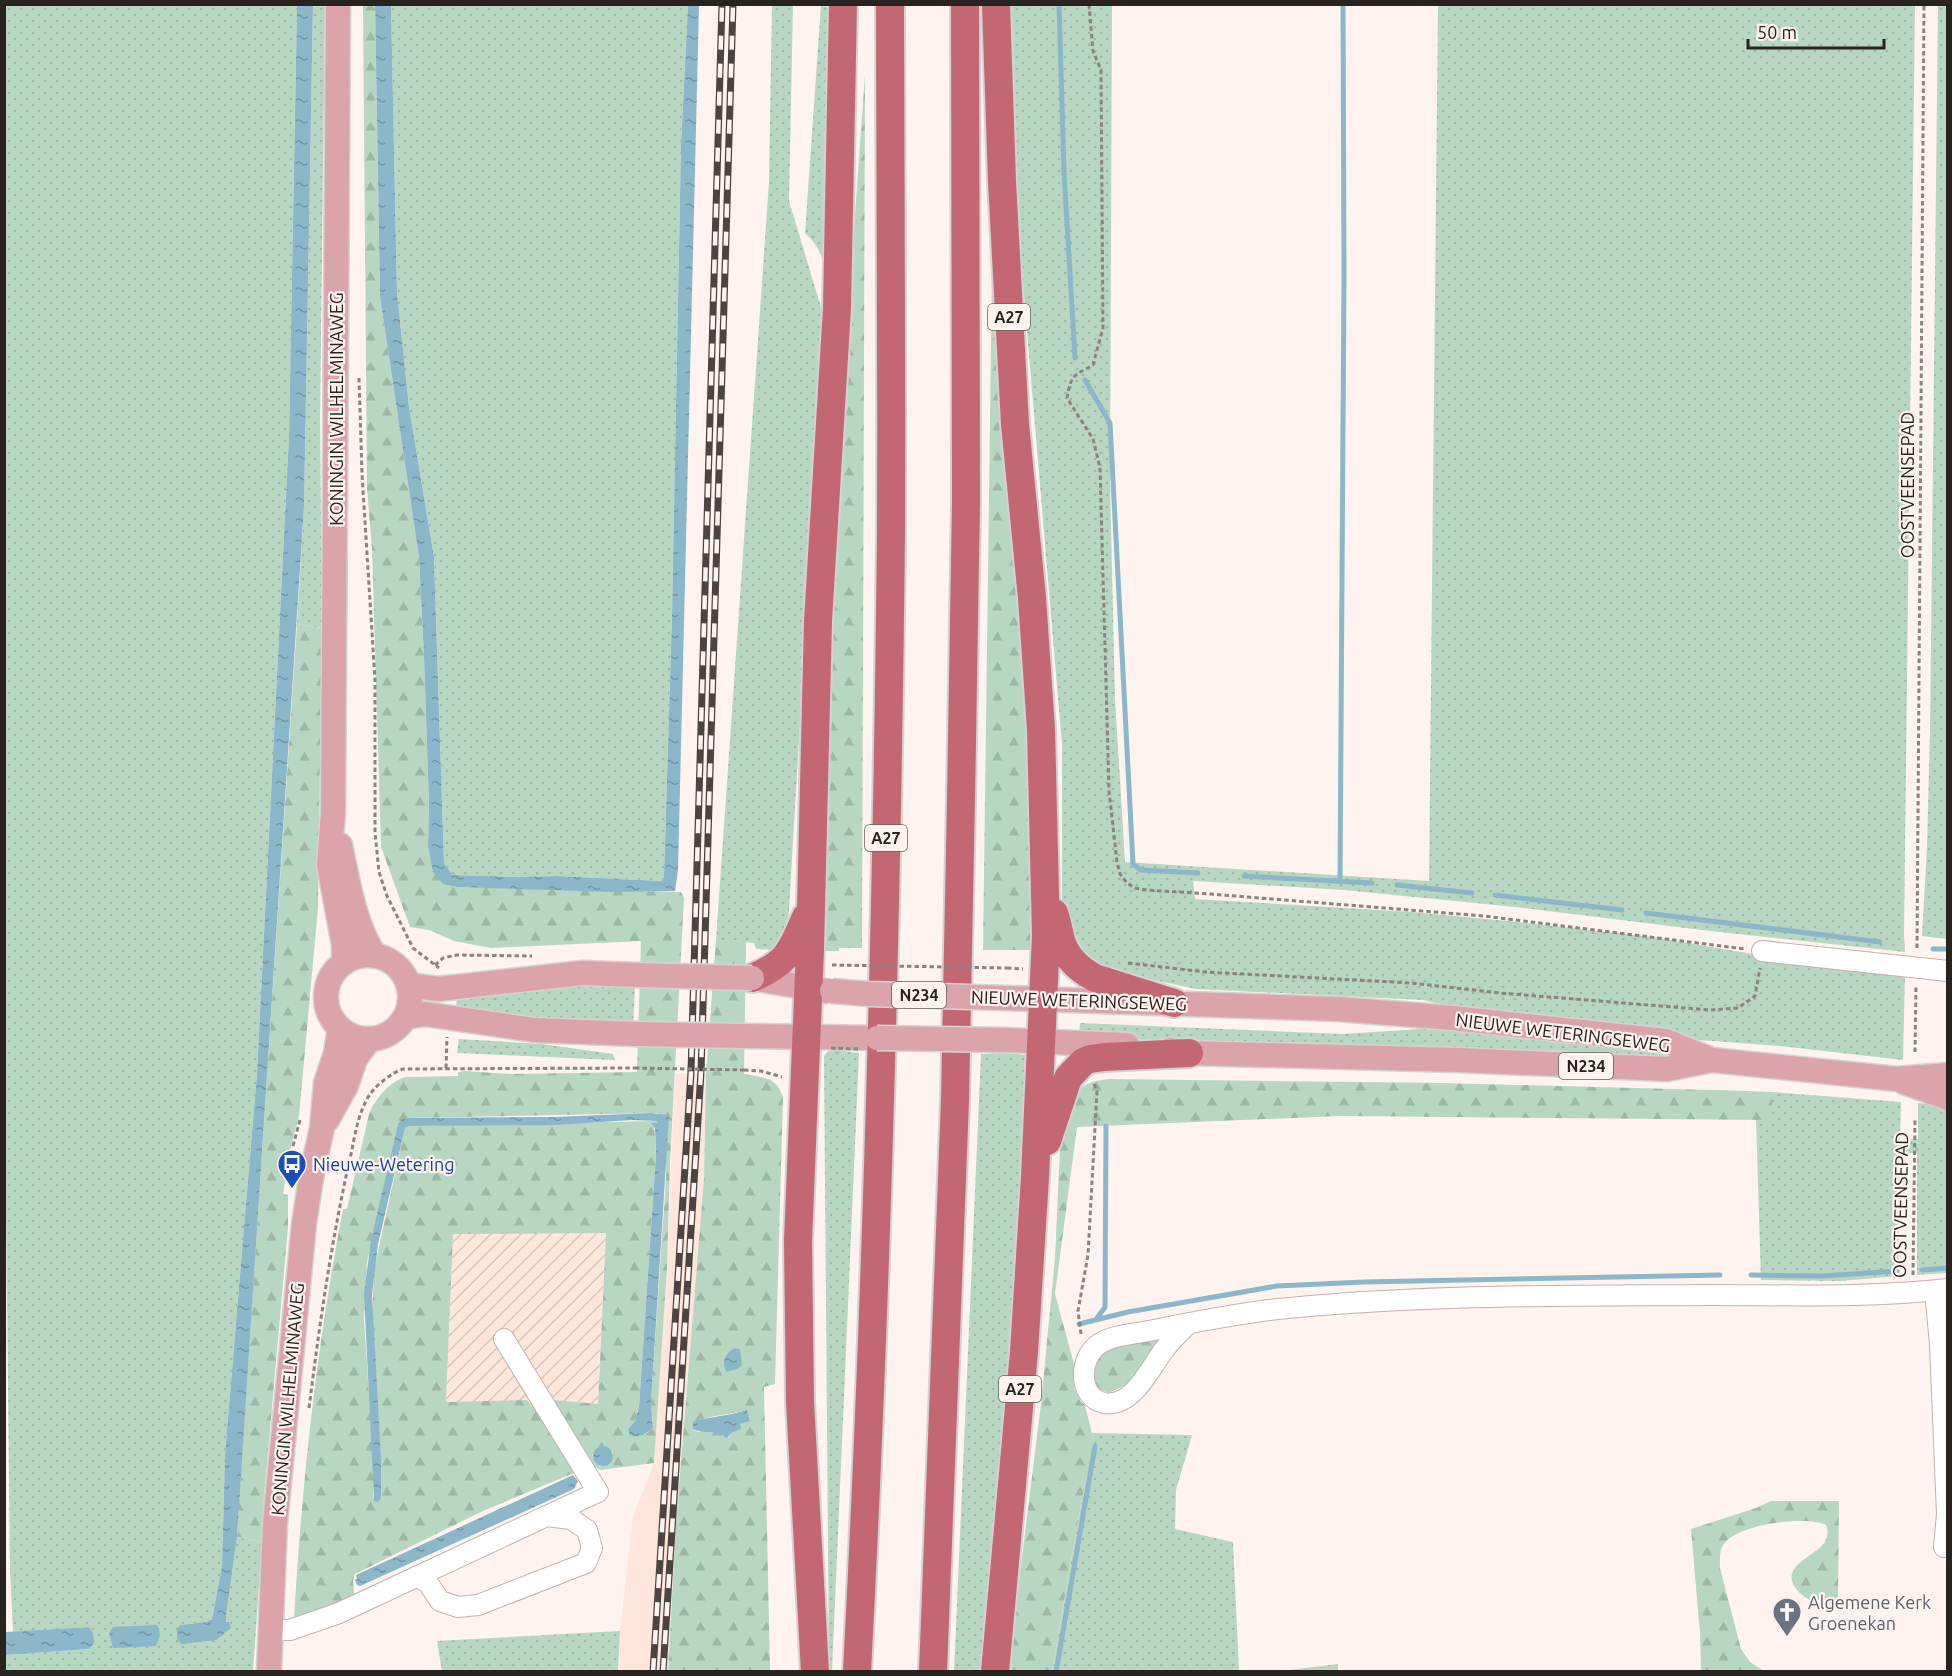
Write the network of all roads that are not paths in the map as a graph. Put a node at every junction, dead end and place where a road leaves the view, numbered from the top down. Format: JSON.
{"nodes":[{"id":1,"x":338,"y":4,"type":"edge"},
{"id":2,"x":843,"y":4,"type":"edge"},
{"id":3,"x":890,"y":4,"type":"edge"},
{"id":4,"x":965,"y":4,"type":"edge"},
{"id":5,"x":996,"y":4,"type":"edge"},
{"id":6,"x":333,"y":813,"type":"junction"},
{"id":7,"x":1045,"y":895,"type":"junction"},
{"id":8,"x":810,"y":907,"type":"junction"},
{"id":9,"x":1762,"y":951,"type":"road end"},
{"id":10,"x":375,"y":956,"type":"junction"},
{"id":11,"x":344,"y":963,"type":"junction"},
{"id":12,"x":1947,"y":971,"type":"edge"},
{"id":13,"x":752,"y":978,"type":"junction"},
{"id":14,"x":407,"y":982,"type":"junction"},
{"id":15,"x":820,"y":990,"type":"junction"},
{"id":16,"x":1043,"y":998,"type":"junction"},
{"id":17,"x":1174,"y":1003,"type":"junction"},
{"id":18,"x":405,"y":1017,"type":"junction"},
{"id":19,"x":340,"y":1028,"type":"junction"},
{"id":20,"x":818,"y":1037,"type":"junction"},
{"id":21,"x":369,"y":1040,"type":"junction"},
{"id":22,"x":1040,"y":1041,"type":"junction"},
{"id":23,"x":1189,"y":1053,"type":"junction"},
{"id":24,"x":1712,"y":1060,"type":"junction"},
{"id":25,"x":1947,"y":1076,"type":"edge"},
{"id":26,"x":1896,"y":1079,"type":"junction"},
{"id":27,"x":336,"y":1085,"type":"junction"},
{"id":28,"x":1947,"y":1098,"type":"edge"},
{"id":29,"x":1035,"y":1178,"type":"junction"},
{"id":30,"x":1941,"y":1290,"type":"edge"},
{"id":31,"x":1189,"y":1323,"type":"junction"},
{"id":32,"x":504,"y":1339,"type":"dead end"},
{"id":33,"x":546,"y":1516,"type":"junction"},
{"id":34,"x":1944,"y":1547,"type":"dead end"},
{"id":35,"x":417,"y":1576,"type":"junction"},
{"id":36,"x":269,"y":1630,"type":"junction"},
{"id":37,"x":269,"y":1671,"type":"edge"},
{"id":38,"x":815,"y":1671,"type":"edge"},
{"id":39,"x":857,"y":1671,"type":"edge"},
{"id":40,"x":933,"y":1671,"type":"edge"},
{"id":41,"x":995,"y":1671,"type":"edge"}],
"edges":[{"from":1,"to":6,"type":"main road","name":"KONINGIN WILHELMINAWEG"},
{"from":2,"to":8,"type":"highway"},
{"from":3,"to":39,"type":"highway","number":"A27"},
{"from":4,"to":40,"type":"highway","number":"A27"},
{"from":5,"to":7,"type":"highway","number":"A27"},
{"from":6,"to":10,"type":"main road","name":"KONINGIN WILHELMINAWEG"},
{"from":6,"to":11,"type":"main road","name":"KONINGIN WILHELMINAWEG"},
{"from":7,"to":16,"type":"highway","number":"A27"},
{"from":7,"to":17,"type":"highway","number":"A27"},
{"from":8,"to":13,"type":"highway"},
{"from":8,"to":15,"type":"highway"},
{"from":9,"to":12,"type":"street"},
{"from":10,"to":11,"type":"main road"},
{"from":10,"to":14,"type":"main road"},
{"from":11,"to":19,"type":"main road"},
{"from":13,"to":14,"type":"main road","name":"NIEUWE WETERINGSEWEG","number":"N234","bridge":true},
{"from":13,"to":15,"type":"main road","name":"NIEUWE WETERINGSEWEG","number":"N234"},
{"from":14,"to":18,"type":"main road"},
{"from":15,"to":16,"type":"main road","name":"NIEUWE WETERINGSEWEG","number":"N234","bridge":true},
{"from":15,"to":20,"type":"highway"},
{"from":16,"to":17,"type":"main road","name":"NIEUWE WETERINGSEWEG","number":"N234"},
{"from":16,"to":22,"type":"highway","number":"A27"},
{"from":17,"to":24,"type":"main road","name":"NIEUWE WETERINGSEWEG","number":"N234"},
{"from":18,"to":20,"type":"main road","name":"NIEUWE WETERINGSEWEG","number":"N234","bridge":true},
{"from":18,"to":21,"type":"main road"},
{"from":19,"to":21,"type":"main road"},
{"from":19,"to":27,"type":"main road","name":"KONINGIN WILHELMINAWEG"},
{"from":20,"to":22,"type":"main road","name":"NIEUWE WETERINGSEWEG","number":"N234","bridge":true},
{"from":20,"to":38,"type":"highway"},
{"from":21,"to":27,"type":"main road","name":"KONINGIN WILHELMINAWEG"},
{"from":22,"to":23,"type":"main road","name":"NIEUWE WETERINGSEWEG","number":"N234"},
{"from":22,"to":29,"type":"highway","number":"A27"},
{"from":23,"to":24,"type":"main road","name":"NIEUWE WETERINGSEWEG","number":"N234"},
{"from":23,"to":29,"type":"highway","number":"A27"},
{"from":24,"to":26,"type":"main road","name":"NIEUWE WETERINGSEWEG","number":"N234"},
{"from":25,"to":26,"type":"main road","name":"NIEUWE WETERINGSEWEG","number":"N234"},
{"from":26,"to":28,"type":"main road","name":"NIEUWE WETERINGSEWEG","number":"N234"},
{"from":27,"to":36,"type":"main road","name":"KONINGIN WILHELMINAWEG"},
{"from":29,"to":41,"type":"highway","number":"A27"},
{"from":30,"to":31,"type":"street"},
{"from":30,"to":34,"type":"street"},
{"from":31,"to":31,"type":"street"},
{"from":32,"to":33,"type":"street"},
{"from":33,"to":35,"type":"street"},
{"from":33,"to":35,"type":"street"},
{"from":35,"to":36,"type":"street"},
{"from":36,"to":37,"type":"main road","name":"KONINGIN WILHELMINAWEG"}]}
